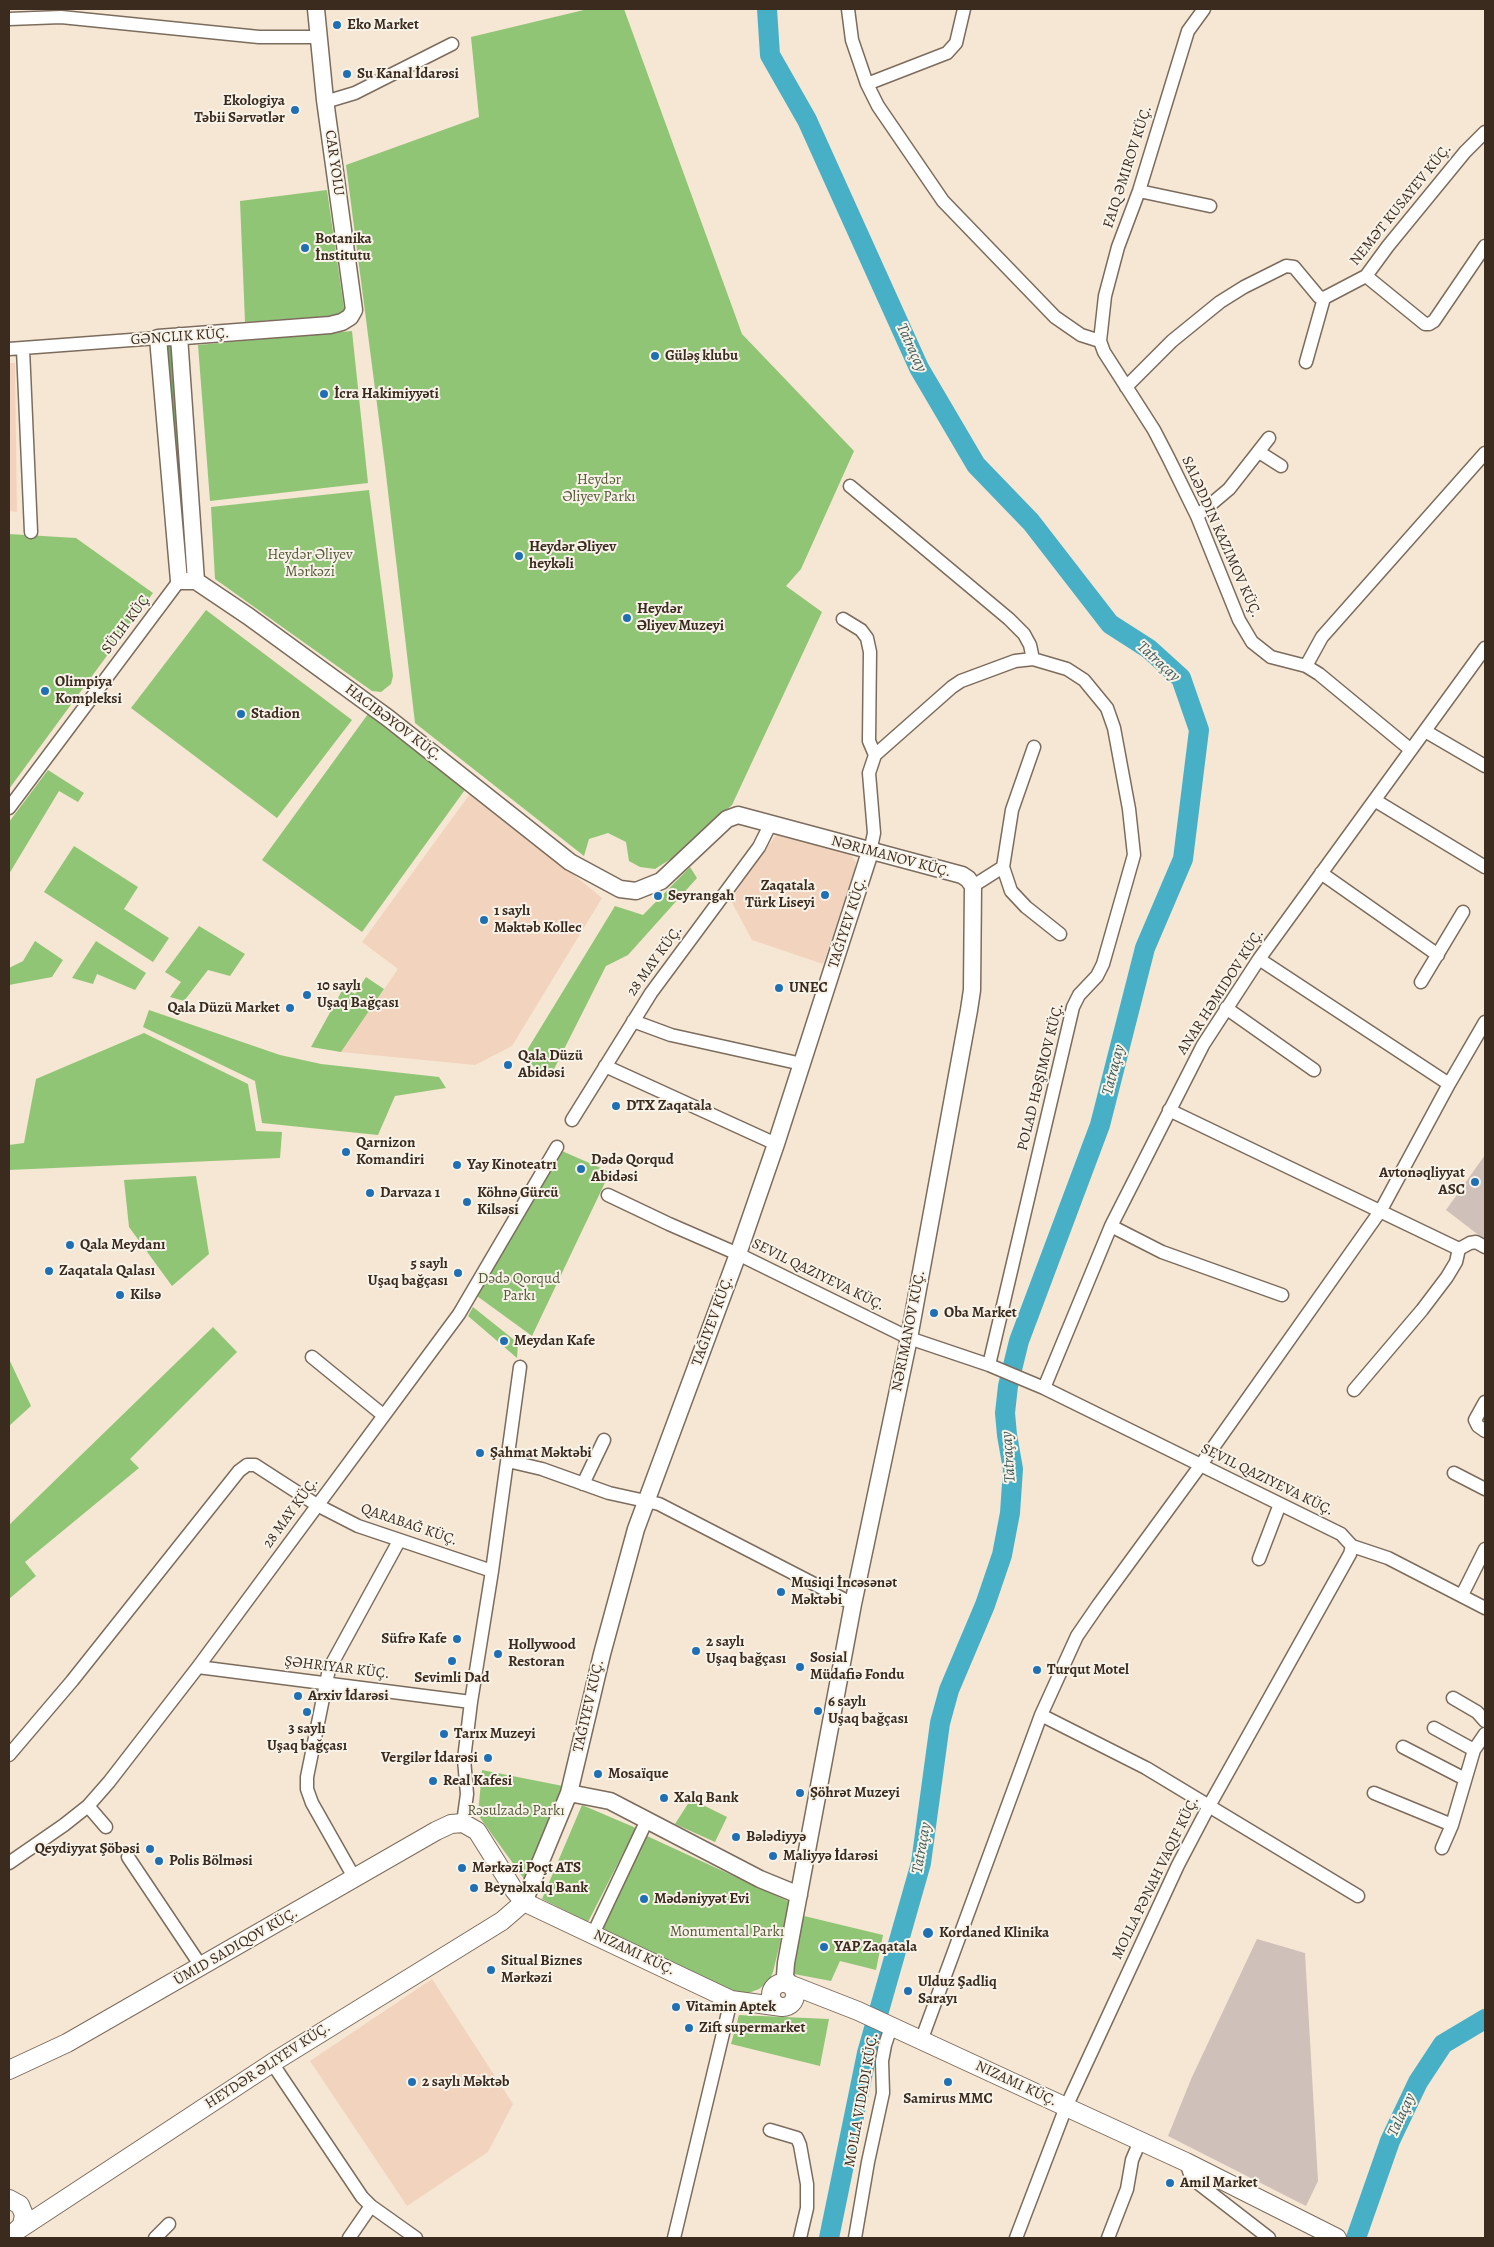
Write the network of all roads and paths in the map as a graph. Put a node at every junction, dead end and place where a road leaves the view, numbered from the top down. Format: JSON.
{"nodes":[{"id":1,"x":316,"y":9,"type":"edge"},
{"id":2,"x":848,"y":9,"type":"edge"},
{"id":3,"x":964,"y":9,"type":"edge"},
{"id":4,"x":1204,"y":9,"type":"edge"},
{"id":5,"x":9,"y":18,"type":"edge"},
{"id":6,"x":318,"y":37,"type":"junction"},
{"id":7,"x":452,"y":44,"type":"dead end"},
{"id":8,"x":867,"y":84,"type":"junction"},
{"id":9,"x":325,"y":102,"type":"junction"},
{"id":10,"x":1485,"y":132,"type":"edge"},
{"id":11,"x":1139,"y":190,"type":"junction"},
{"id":12,"x":1210,"y":206,"type":"dead end"},
{"id":13,"x":1485,"y":246,"type":"edge"},
{"id":14,"x":1366,"y":276,"type":"junction"},
{"id":15,"x":1324,"y":298,"type":"junction"},
{"id":16,"x":350,"y":317,"type":"joint"},
{"id":17,"x":179,"y":336,"type":"junction"},
{"id":18,"x":158,"y":338,"type":"junction"},
{"id":19,"x":1100,"y":341,"type":"junction"},
{"id":20,"x":9,"y":349,"type":"edge"},
{"id":21,"x":23,"y":349,"type":"junction"},
{"id":22,"x":1306,"y":362,"type":"dead end"},
{"id":23,"x":1126,"y":387,"type":"junction"},
{"id":24,"x":1270,"y":438,"type":"dead end"},
{"id":25,"x":1259,"y":452,"type":"junction"},
{"id":26,"x":1485,"y":453,"type":"edge"},
{"id":27,"x":1281,"y":466,"type":"dead end"},
{"id":28,"x":850,"y":486,"type":"dead end"},
{"id":29,"x":1197,"y":516,"type":"junction"},
{"id":30,"x":31,"y":532,"type":"dead end"},
{"id":31,"x":179,"y":581,"type":"junction"},
{"id":32,"x":196,"y":581,"type":"junction"},
{"id":33,"x":843,"y":619,"type":"dead end"},
{"id":34,"x":1485,"y":648,"type":"edge"},
{"id":35,"x":1033,"y":659,"type":"junction"},
{"id":36,"x":1306,"y":666,"type":"junction"},
{"id":37,"x":1425,"y":731,"type":"junction"},
{"id":38,"x":1034,"y":747,"type":"dead end"},
{"id":39,"x":1411,"y":750,"type":"junction"},
{"id":40,"x":874,"y":755,"type":"junction"},
{"id":41,"x":1485,"y":766,"type":"edge"},
{"id":42,"x":1376,"y":800,"type":"junction"},
{"id":43,"x":9,"y":808,"type":"edge"},
{"id":44,"x":770,"y":825,"type":"junction"},
{"id":45,"x":870,"y":852,"type":"junction"},
{"id":46,"x":1003,"y":867,"type":"junction"},
{"id":47,"x":1485,"y":867,"type":"edge"},
{"id":48,"x":1321,"y":873,"type":"junction"},
{"id":49,"x":973,"y":886,"type":"junction"},
{"id":50,"x":1463,"y":912,"type":"dead end"},
{"id":51,"x":1060,"y":934,"type":"dead end"},
{"id":52,"x":1438,"y":955,"type":"junction"},
{"id":53,"x":1259,"y":959,"type":"junction"},
{"id":54,"x":1421,"y":982,"type":"dead end"},
{"id":55,"x":1226,"y":1008,"type":"junction"},
{"id":56,"x":633,"y":1020,"type":"junction"},
{"id":57,"x":1485,"y":1022,"type":"edge"},
{"id":58,"x":802,"y":1064,"type":"junction"},
{"id":59,"x":605,"y":1066,"type":"junction"},
{"id":60,"x":1314,"y":1070,"type":"dead end"},
{"id":61,"x":1449,"y":1084,"type":"junction"},
{"id":62,"x":1169,"y":1110,"type":"junction"},
{"id":63,"x":572,"y":1120,"type":"dead end"},
{"id":64,"x":776,"y":1144,"type":"junction"},
{"id":65,"x":557,"y":1147,"type":"dead end"},
{"id":66,"x":608,"y":1195,"type":"dead end"},
{"id":67,"x":1381,"y":1210,"type":"junction"},
{"id":68,"x":1110,"y":1226,"type":"junction"},
{"id":69,"x":1485,"y":1247,"type":"edge"},
{"id":70,"x":1459,"y":1249,"type":"junction"},
{"id":71,"x":738,"y":1254,"type":"junction"},
{"id":72,"x":1282,"y":1295,"type":"dead end"},
{"id":73,"x":909,"y":1338,"type":"junction"},
{"id":74,"x":312,"y":1357,"type":"dead end"},
{"id":75,"x":992,"y":1366,"type":"junction"},
{"id":76,"x":520,"y":1367,"type":"dead end"},
{"id":77,"x":1044,"y":1388,"type":"junction"},
{"id":78,"x":1354,"y":1390,"type":"dead end"},
{"id":79,"x":1485,"y":1402,"type":"edge"},
{"id":80,"x":383,"y":1415,"type":"junction"},
{"id":81,"x":1485,"y":1430,"type":"edge"},
{"id":82,"x":604,"y":1440,"type":"dead end"},
{"id":83,"x":508,"y":1461,"type":"junction"},
{"id":84,"x":1200,"y":1466,"type":"junction"},
{"id":85,"x":1454,"y":1473,"type":"dead end"},
{"id":86,"x":583,"y":1484,"type":"junction"},
{"id":87,"x":1485,"y":1489,"type":"edge"},
{"id":88,"x":645,"y":1501,"type":"junction"},
{"id":89,"x":1280,"y":1504,"type":"junction"},
{"id":90,"x":317,"y":1505,"type":"junction"},
{"id":91,"x":399,"y":1541,"type":"junction"},
{"id":92,"x":1352,"y":1546,"type":"junction"},
{"id":93,"x":1485,"y":1549,"type":"edge"},
{"id":94,"x":1259,"y":1560,"type":"dead end"},
{"id":95,"x":492,"y":1571,"type":"junction"},
{"id":96,"x":1462,"y":1595,"type":"junction"},
{"id":97,"x":853,"y":1604,"type":"junction"},
{"id":98,"x":1485,"y":1608,"type":"edge"},
{"id":99,"x":198,"y":1667,"type":"junction"},
{"id":100,"x":324,"y":1683,"type":"junction"},
{"id":101,"x":1453,"y":1698,"type":"dead end"},
{"id":102,"x":471,"y":1702,"type":"junction"},
{"id":103,"x":1041,"y":1715,"type":"junction"},
{"id":104,"x":1485,"y":1721,"type":"edge"},
{"id":105,"x":1434,"y":1728,"type":"dead end"},
{"id":106,"x":1485,"y":1734,"type":"edge"},
{"id":107,"x":1403,"y":1746,"type":"dead end"},
{"id":108,"x":1474,"y":1750,"type":"junction"},
{"id":109,"x":9,"y":1755,"type":"edge"},
{"id":110,"x":1465,"y":1780,"type":"junction"},
{"id":111,"x":569,"y":1793,"type":"junction"},
{"id":112,"x":1374,"y":1793,"type":"dead end"},
{"id":113,"x":88,"y":1806,"type":"junction"},
{"id":114,"x":1209,"y":1806,"type":"junction"},
{"id":115,"x":647,"y":1820,"type":"junction"},
{"id":116,"x":463,"y":1823,"type":"junction"},
{"id":117,"x":1452,"y":1825,"type":"junction"},
{"id":118,"x":106,"y":1827,"type":"dead end"},
{"id":119,"x":1442,"y":1848,"type":"dead end"},
{"id":120,"x":128,"y":1857,"type":"dead end"},
{"id":121,"x":9,"y":1863,"type":"edge"},
{"id":122,"x":355,"y":1879,"type":"junction"},
{"id":123,"x":799,"y":1895,"type":"junction"},
{"id":124,"x":1358,"y":1896,"type":"dead end"},
{"id":125,"x":524,"y":1902,"type":"junction"},
{"id":126,"x":593,"y":1934,"type":"junction"},
{"id":127,"x":202,"y":1966,"type":"junction"},
{"id":128,"x":781,"y":1986,"type":"junction"},
{"id":129,"x":738,"y":2001,"type":"junction"},
{"id":130,"x":846,"y":2006,"type":"junction"},
{"id":131,"x":783,"y":2007,"type":"junction"},
{"id":132,"x":891,"y":2027,"type":"junction"},
{"id":133,"x":921,"y":2040,"type":"junction"},
{"id":134,"x":272,"y":2063,"type":"junction"},
{"id":135,"x":9,"y":2070,"type":"edge"},
{"id":136,"x":1066,"y":2107,"type":"junction"},
{"id":137,"x":770,"y":2130,"type":"dead end"},
{"id":138,"x":1140,"y":2142,"type":"junction"},
{"id":139,"x":1186,"y":2162,"type":"junction"},
{"id":140,"x":9,"y":2189,"type":"edge"},
{"id":141,"x":14,"y":2202,"type":"edge"},
{"id":142,"x":371,"y":2206,"type":"junction"},
{"id":143,"x":169,"y":2224,"type":"dead end"},
{"id":144,"x":10,"y":2235,"type":"edge"},
{"id":145,"x":156,"y":2238,"type":"edge"},
{"id":146,"x":349,"y":2238,"type":"edge"},
{"id":147,"x":416,"y":2238,"type":"edge"},
{"id":148,"x":674,"y":2238,"type":"edge"},
{"id":149,"x":800,"y":2238,"type":"edge"},
{"id":150,"x":856,"y":2238,"type":"edge"},
{"id":151,"x":1016,"y":2238,"type":"edge"},
{"id":152,"x":1108,"y":2238,"type":"edge"},
{"id":153,"x":1269,"y":2238,"type":"edge"},
{"id":154,"x":1337,"y":2238,"type":"edge"}],
"edges":[{"from":1,"to":6,"type":"street","name":"CAR YOLU"},
{"from":2,"to":8,"type":"street"},
{"from":3,"to":8,"type":"street"},
{"from":4,"to":11,"type":"street","name":"FAIQ ƏMIROV KÜÇ."},
{"from":5,"to":6,"type":"street"},
{"from":6,"to":9,"type":"street","name":"CAR YOLU"},
{"from":7,"to":9,"type":"street"},
{"from":8,"to":19,"type":"street"},
{"from":9,"to":16,"type":"street","name":"CAR YOLU"},
{"from":10,"to":14,"type":"street","name":"NEMƏT KUSAYEV KÜÇ."},
{"from":11,"to":12,"type":"street"},
{"from":11,"to":19,"type":"street","name":"FAIQ ƏMIROV KÜÇ."},
{"from":13,"to":14,"type":"street"},
{"from":14,"to":15,"type":"street","name":"NEMƏT KUSAYEV KÜÇ."},
{"from":15,"to":22,"type":"street"},
{"from":15,"to":23,"type":"street"},
{"from":16,"to":17,"type":"street","name":"GƏNCLIK KÜÇ."},
{"from":17,"to":18,"type":"street","name":"GƏNCLIK KÜÇ."},
{"from":17,"to":32,"type":"street"},
{"from":18,"to":21,"type":"street","name":"GƏNCLIK KÜÇ."},
{"from":18,"to":31,"type":"street"},
{"from":19,"to":23,"type":"street"},
{"from":20,"to":21,"type":"street","name":"GƏNCLIK KÜÇ."},
{"from":21,"to":30,"type":"street"},
{"from":23,"to":29,"type":"street"},
{"from":24,"to":25,"type":"street"},
{"from":25,"to":27,"type":"street"},
{"from":25,"to":29,"type":"street"},
{"from":26,"to":36,"type":"street"},
{"from":28,"to":35,"type":"street"},
{"from":29,"to":36,"type":"street"},
{"from":31,"to":32,"type":"street"},
{"from":31,"to":43,"type":"street","name":"SÜLH KÜÇ"},
{"from":32,"to":44,"type":"street","name":"NƏRIMANOV KÜÇ."},
{"from":33,"to":40,"type":"street"},
{"from":34,"to":37,"type":"street","name":"ANAR HƏMIDOV KÜÇ."},
{"from":35,"to":40,"type":"street","name":"POLAD HƏŞIMOV KÜÇ."},
{"from":35,"to":75,"type":"street","name":"POLAD HƏŞIMOV KÜÇ."},
{"from":36,"to":39,"type":"street"},
{"from":37,"to":39,"type":"street","name":"ANAR HƏMIDOV KÜÇ."},
{"from":37,"to":41,"type":"street"},
{"from":38,"to":46,"type":"street"},
{"from":39,"to":42,"type":"street","name":"ANAR HƏMIDOV KÜÇ."},
{"from":40,"to":45,"type":"street"},
{"from":42,"to":47,"type":"street"},
{"from":42,"to":48,"type":"street","name":"ANAR HƏMIDOV KÜÇ."},
{"from":44,"to":45,"type":"street","name":"NƏRIMANOV KÜÇ."},
{"from":44,"to":56,"type":"street","name":"28 MAY KÜÇ."},
{"from":45,"to":49,"type":"street","name":"NƏRIMANOV KÜÇ."},
{"from":45,"to":58,"type":"street"},
{"from":46,"to":49,"type":"street"},
{"from":46,"to":51,"type":"street"},
{"from":48,"to":52,"type":"street"},
{"from":48,"to":53,"type":"street","name":"ANAR HƏMIDOV KÜÇ."},
{"from":49,"to":73,"type":"street","name":"NƏRIMANOV KÜÇ."},
{"from":50,"to":52,"type":"street"},
{"from":52,"to":54,"type":"street"},
{"from":53,"to":55,"type":"street","name":"ANAR HƏMIDOV KÜÇ."},
{"from":53,"to":61,"type":"street"},
{"from":55,"to":60,"type":"street"},
{"from":55,"to":62,"type":"street","name":"ANAR HƏMIDOV KÜÇ."},
{"from":56,"to":58,"type":"street"},
{"from":56,"to":59,"type":"street","name":"28 MAY KÜÇ."},
{"from":57,"to":61,"type":"street"},
{"from":58,"to":64,"type":"street"},
{"from":59,"to":63,"type":"street","name":"28 MAY KÜÇ."},
{"from":59,"to":64,"type":"street"},
{"from":61,"to":67,"type":"street"},
{"from":62,"to":67,"type":"street"},
{"from":62,"to":68,"type":"street","name":"ANAR HƏMIDOV KÜÇ."},
{"from":64,"to":71,"type":"street"},
{"from":65,"to":80,"type":"street","name":"28 MAY KÜÇ."},
{"from":66,"to":71,"type":"street"},
{"from":67,"to":70,"type":"street"},
{"from":67,"to":84,"type":"street"},
{"from":68,"to":72,"type":"street"},
{"from":68,"to":77,"type":"street","name":"ANAR HƏMIDOV KÜÇ."},
{"from":69,"to":70,"type":"street"},
{"from":70,"to":78,"type":"street"},
{"from":71,"to":73,"type":"street"},
{"from":71,"to":88,"type":"street"},
{"from":73,"to":75,"type":"street"},
{"from":73,"to":97,"type":"street","name":"NƏRIMANOV KÜÇ."},
{"from":74,"to":80,"type":"street"},
{"from":75,"to":77,"type":"street"},
{"from":76,"to":83,"type":"street"},
{"from":77,"to":84,"type":"street"},
{"from":79,"to":81,"type":"street"},
{"from":80,"to":90,"type":"street","name":"28 MAY KÜÇ."},
{"from":82,"to":86,"type":"street"},
{"from":83,"to":86,"type":"street"},
{"from":83,"to":95,"type":"street"},
{"from":84,"to":89,"type":"street"},
{"from":84,"to":103,"type":"street"},
{"from":85,"to":87,"type":"street"},
{"from":86,"to":88,"type":"street"},
{"from":88,"to":97,"type":"street"},
{"from":88,"to":111,"type":"street"},
{"from":89,"to":92,"type":"street"},
{"from":89,"to":94,"type":"street"},
{"from":90,"to":91,"type":"street","name":"QARABAĞ KÜÇ."},
{"from":90,"to":99,"type":"street","name":"28 MAY KÜÇ."},
{"from":90,"to":109,"type":"street","name":"QARABAĞ KÜÇ."},
{"from":91,"to":95,"type":"street","name":"QARABAĞ KÜÇ."},
{"from":91,"to":100,"type":"street"},
{"from":92,"to":96,"type":"street"},
{"from":92,"to":114,"type":"street","name":"MOLLA PƏNAH VAQIF KÜÇ."},
{"from":93,"to":96,"type":"street"},
{"from":95,"to":102,"type":"street"},
{"from":96,"to":98,"type":"street"},
{"from":97,"to":123,"type":"street","name":"NƏRIMANOV KÜÇ."},
{"from":99,"to":100,"type":"street","name":"ŞƏHRIYAR KÜÇ."},
{"from":99,"to":113,"type":"street","name":"28 MAY KÜÇ."},
{"from":100,"to":102,"type":"street","name":"ŞƏHRIYAR KÜÇ."},
{"from":100,"to":122,"type":"street"},
{"from":101,"to":104,"type":"street"},
{"from":102,"to":116,"type":"street"},
{"from":103,"to":114,"type":"street"},
{"from":103,"to":133,"type":"street"},
{"from":105,"to":108,"type":"street"},
{"from":106,"to":108,"type":"street"},
{"from":107,"to":110,"type":"street"},
{"from":108,"to":110,"type":"street"},
{"from":110,"to":117,"type":"street"},
{"from":111,"to":115,"type":"street"},
{"from":111,"to":125,"type":"street"},
{"from":112,"to":117,"type":"street"},
{"from":113,"to":118,"type":"street"},
{"from":113,"to":121,"type":"street","name":"28 MAY KÜÇ."},
{"from":114,"to":124,"type":"street"},
{"from":114,"to":136,"type":"street","name":"MOLLA PƏNAH VAQIF KÜÇ."},
{"from":115,"to":123,"type":"street"},
{"from":115,"to":126,"type":"street"},
{"from":116,"to":122,"type":"main road"},
{"from":116,"to":125,"type":"main road"},
{"from":117,"to":119,"type":"street"},
{"from":120,"to":127,"type":"street"},
{"from":122,"to":127,"type":"main road"},
{"from":123,"to":128,"type":"street","name":"NƏRIMANOV KÜÇ."},
{"from":125,"to":126,"type":"main road","name":"NIZAMI KÜÇ."},
{"from":125,"to":134,"type":"main road","name":"HEYDƏR ƏLIYEV KÜÇ."},
{"from":126,"to":129,"type":"main road","name":"NIZAMI KÜÇ."},
{"from":127,"to":135,"type":"main road"},
{"from":128,"to":129,"type":"main road"},
{"from":128,"to":130,"type":"main road","name":"NIZAMI KÜÇ."},
{"from":128,"to":131,"type":"main road"},
{"from":129,"to":131,"type":"main road","name":"NIZAMI KÜÇ."},
{"from":129,"to":148,"type":"street"},
{"from":130,"to":131,"type":"main road","name":"NIZAMI KÜÇ."},
{"from":130,"to":132,"type":"main road","name":"NIZAMI KÜÇ."},
{"from":132,"to":133,"type":"main road","name":"NIZAMI KÜÇ."},
{"from":132,"to":150,"type":"street","name":"MOLLA VIDADI KÜÇ."},
{"from":133,"to":136,"type":"main road","name":"NIZAMI KÜÇ."},
{"from":134,"to":142,"type":"street"},
{"from":134,"to":144,"type":"main road","name":"HEYDƏR ƏLIYEV KÜÇ."},
{"from":136,"to":138,"type":"main road","name":"NIZAMI KÜÇ."},
{"from":136,"to":151,"type":"street","name":"MOLLA PƏNAH VAQIF KÜÇ."},
{"from":137,"to":149,"type":"street"},
{"from":138,"to":139,"type":"main road","name":"NIZAMI KÜÇ."},
{"from":138,"to":152,"type":"street"},
{"from":139,"to":153,"type":"street"},
{"from":139,"to":154,"type":"main road","name":"NIZAMI KÜÇ."},
{"from":140,"to":141,"type":"main road"},
{"from":141,"to":144,"type":"main road"},
{"from":142,"to":146,"type":"street"},
{"from":142,"to":147,"type":"street"},
{"from":143,"to":145,"type":"street"}]}
